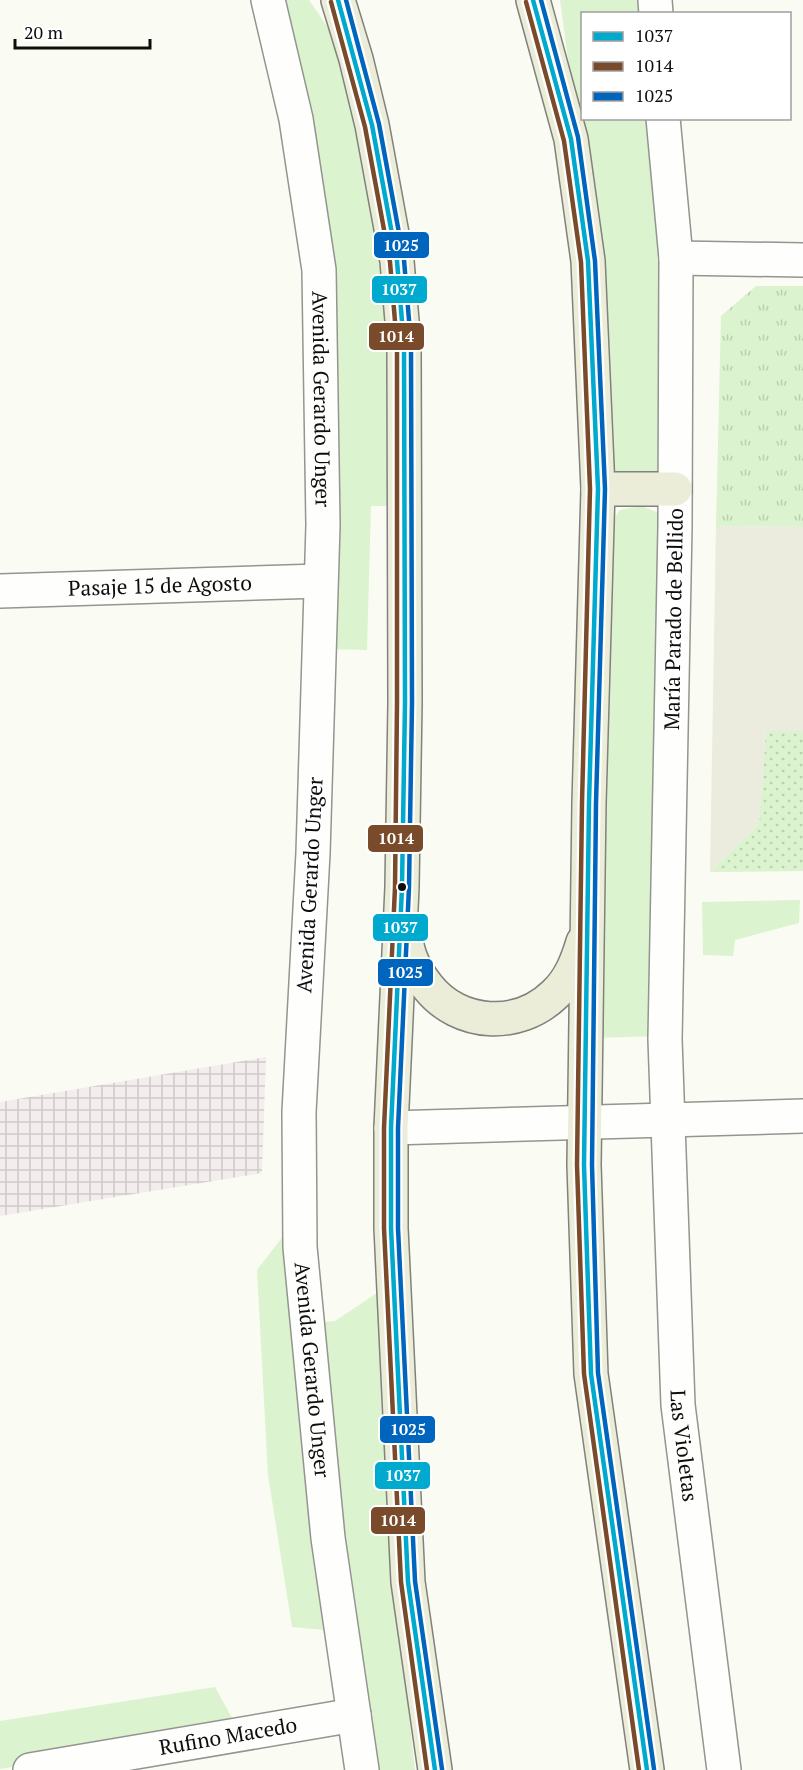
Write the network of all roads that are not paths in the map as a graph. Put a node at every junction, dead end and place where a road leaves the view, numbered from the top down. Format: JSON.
{"nodes":[{"id":1,"x":268,"y":0,"type":"edge"},
{"id":2,"x":317,"y":0,"type":"edge"},
{"id":3,"x":338,"y":0,"type":"edge"},
{"id":4,"x":533,"y":0,"type":"edge"},
{"id":5,"x":553,"y":0,"type":"edge"},
{"id":6,"x":356,"y":59,"type":"junction"},
{"id":7,"x":663,"y":120,"type":"edge"},
{"id":8,"x":571,"y":139,"type":"junction"},
{"id":9,"x":676,"y":258,"type":"junction"},
{"id":10,"x":803,"y":260,"type":"edge"},
{"id":11,"x":598,"y":489,"type":"junction"},
{"id":12,"x":675,"y":489,"type":"junction"},
{"id":13,"x":320,"y":581,"type":"junction"},
{"id":14,"x":0,"y":591,"type":"edge"},
{"id":15,"x":402,"y":887,"type":"junction"},
{"id":16,"x":588,"y":916,"type":"junction"},
{"id":17,"x":803,"y":1116,"type":"edge"},
{"id":18,"x":668,"y":1119,"type":"junction"},
{"id":19,"x":585,"y":1122,"type":"junction"},
{"id":20,"x":391,"y":1128,"type":"junction"},
{"id":21,"x":354,"y":1715,"type":"junction"},
{"id":22,"x":30,"y":1770,"type":"edge"},
{"id":23,"x":362,"y":1770,"type":"edge"},
{"id":24,"x":435,"y":1770,"type":"edge"},
{"id":25,"x":647,"y":1770,"type":"edge"},
{"id":26,"x":724,"y":1770,"type":"edge"}],
"edges":[{"from":1,"to":13,"type":"street","name":"Avenida Gerardo Unger"},
{"from":2,"to":6,"type":"main road"},
{"from":3,"to":6,"type":"main road"},
{"from":4,"to":8,"type":"main road"},
{"from":5,"to":8,"type":"main road"},
{"from":6,"to":15,"type":"main road"},
{"from":7,"to":9,"type":"street","name":"María Parado de Bellido"},
{"from":8,"to":11,"type":"main road"},
{"from":9,"to":10,"type":"street"},
{"from":9,"to":12,"type":"street","name":"María Parado de Bellido"},
{"from":11,"to":12,"type":"main road"},
{"from":11,"to":16,"type":"main road"},
{"from":12,"to":18,"type":"street","name":"María Parado de Bellido"},
{"from":13,"to":14,"type":"street","name":"Pasaje 15 de Agosto"},
{"from":13,"to":21,"type":"street","name":"Avenida Gerardo Unger"},
{"from":15,"to":16,"type":"main road"},
{"from":15,"to":20,"type":"main road"},
{"from":16,"to":19,"type":"main road"},
{"from":17,"to":18,"type":"street"},
{"from":18,"to":19,"type":"street"},
{"from":18,"to":26,"type":"street","name":"Las Violetas"},
{"from":19,"to":20,"type":"street"},
{"from":19,"to":25,"type":"main road"},
{"from":20,"to":24,"type":"main road"},
{"from":21,"to":22,"type":"street","name":"Rufino Macedo"},
{"from":21,"to":23,"type":"street","name":"Avenida Gerardo Unger"}]}
